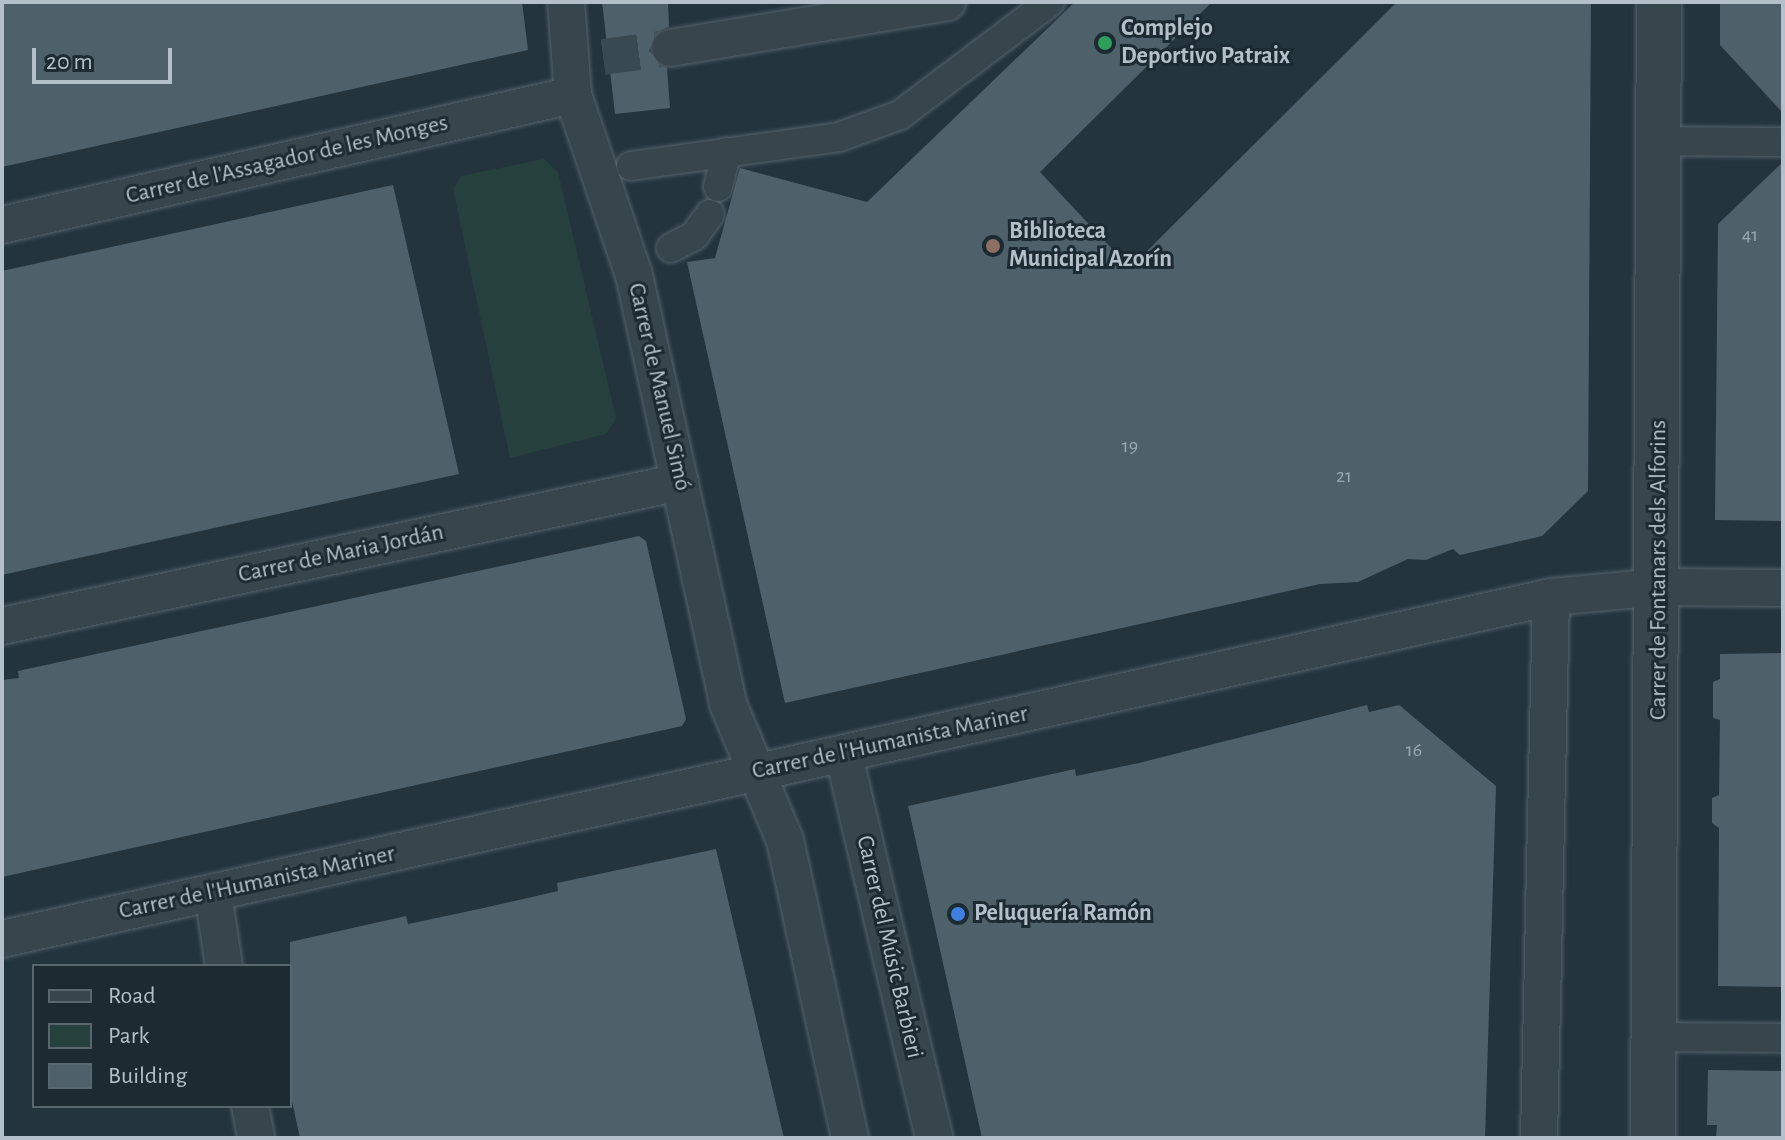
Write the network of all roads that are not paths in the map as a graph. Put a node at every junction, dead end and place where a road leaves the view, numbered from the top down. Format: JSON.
{"nodes":[{"id":1,"x":566,"y":2,"type":"edge"},
{"id":2,"x":947,"y":2,"type":"edge"},
{"id":3,"x":1050,"y":2,"type":"edge"},
{"id":4,"x":1659,"y":2,"type":"edge"},
{"id":5,"x":670,"y":48,"type":"tunnel mouth"},
{"id":6,"x":573,"y":95,"type":"junction"},
{"id":7,"x":1658,"y":141,"type":"junction"},
{"id":8,"x":1783,"y":142,"type":"edge"},
{"id":9,"x":727,"y":152,"type":"junction"},
{"id":10,"x":631,"y":166,"type":"dead end"},
{"id":11,"x":2,"y":225,"type":"edge"},
{"id":12,"x":671,"y":248,"type":"dead end"},
{"id":13,"x":680,"y":482,"type":"junction"},
{"id":14,"x":1661,"y":587,"type":"junction"},
{"id":15,"x":1783,"y":588,"type":"edge"},
{"id":16,"x":1551,"y":597,"type":"junction"},
{"id":17,"x":2,"y":626,"type":"edge"},
{"id":18,"x":844,"y":756,"type":"junction"},
{"id":19,"x":756,"y":772,"type":"junction"},
{"id":20,"x":213,"y":893,"type":"junction"},
{"id":21,"x":2,"y":939,"type":"edge"},
{"id":22,"x":224,"y":964,"type":"edge"},
{"id":23,"x":1655,"y":1037,"type":"junction"},
{"id":24,"x":1783,"y":1038,"type":"edge"},
{"id":25,"x":250,"y":1108,"type":"edge"},
{"id":26,"x":256,"y":1138,"type":"edge"},
{"id":27,"x":850,"y":1138,"type":"edge"},
{"id":28,"x":934,"y":1138,"type":"edge"},
{"id":29,"x":1539,"y":1138,"type":"edge"},
{"id":30,"x":1653,"y":1138,"type":"edge"}],
"edges":[{"from":1,"to":6,"type":"street","name":"Carrer de Manuel Simó"},
{"from":2,"to":5,"type":"street"},
{"from":3,"to":9,"type":"street"},
{"from":4,"to":7,"type":"street","name":"Carrer de Fontanars dels Alforins"},
{"from":6,"to":11,"type":"street","name":"Carrer de l'Assagador de les Monges"},
{"from":6,"to":13,"type":"street","name":"Carrer de Manuel Simó"},
{"from":7,"to":8,"type":"street"},
{"from":7,"to":14,"type":"street","name":"Carrer de Fontanars dels Alforins"},
{"from":9,"to":10,"type":"street"},
{"from":9,"to":12,"type":"street"},
{"from":13,"to":17,"type":"street","name":"Carrer de Maria Jordán"},
{"from":13,"to":19,"type":"street","name":"Carrer de Manuel Simó"},
{"from":14,"to":15,"type":"street","name":"Carrer de l'Humanista Mariner"},
{"from":14,"to":16,"type":"street","name":"Carrer de l'Humanista Mariner"},
{"from":14,"to":23,"type":"street","name":"Carrer de Fontanars dels Alforins"},
{"from":16,"to":18,"type":"street","name":"Carrer de l'Humanista Mariner"},
{"from":16,"to":29,"type":"street"},
{"from":18,"to":19,"type":"street","name":"Carrer de l'Humanista Mariner"},
{"from":18,"to":28,"type":"street","name":"Carrer del Músic Barbieri"},
{"from":19,"to":20,"type":"street","name":"Carrer de l'Humanista Mariner"},
{"from":19,"to":27,"type":"street"},
{"from":20,"to":21,"type":"street","name":"Carrer de l'Humanista Mariner"},
{"from":20,"to":22,"type":"street"},
{"from":23,"to":24,"type":"street"},
{"from":23,"to":30,"type":"street","name":"Carrer de Fontanars dels Alforins"},
{"from":25,"to":26,"type":"street"}]}
